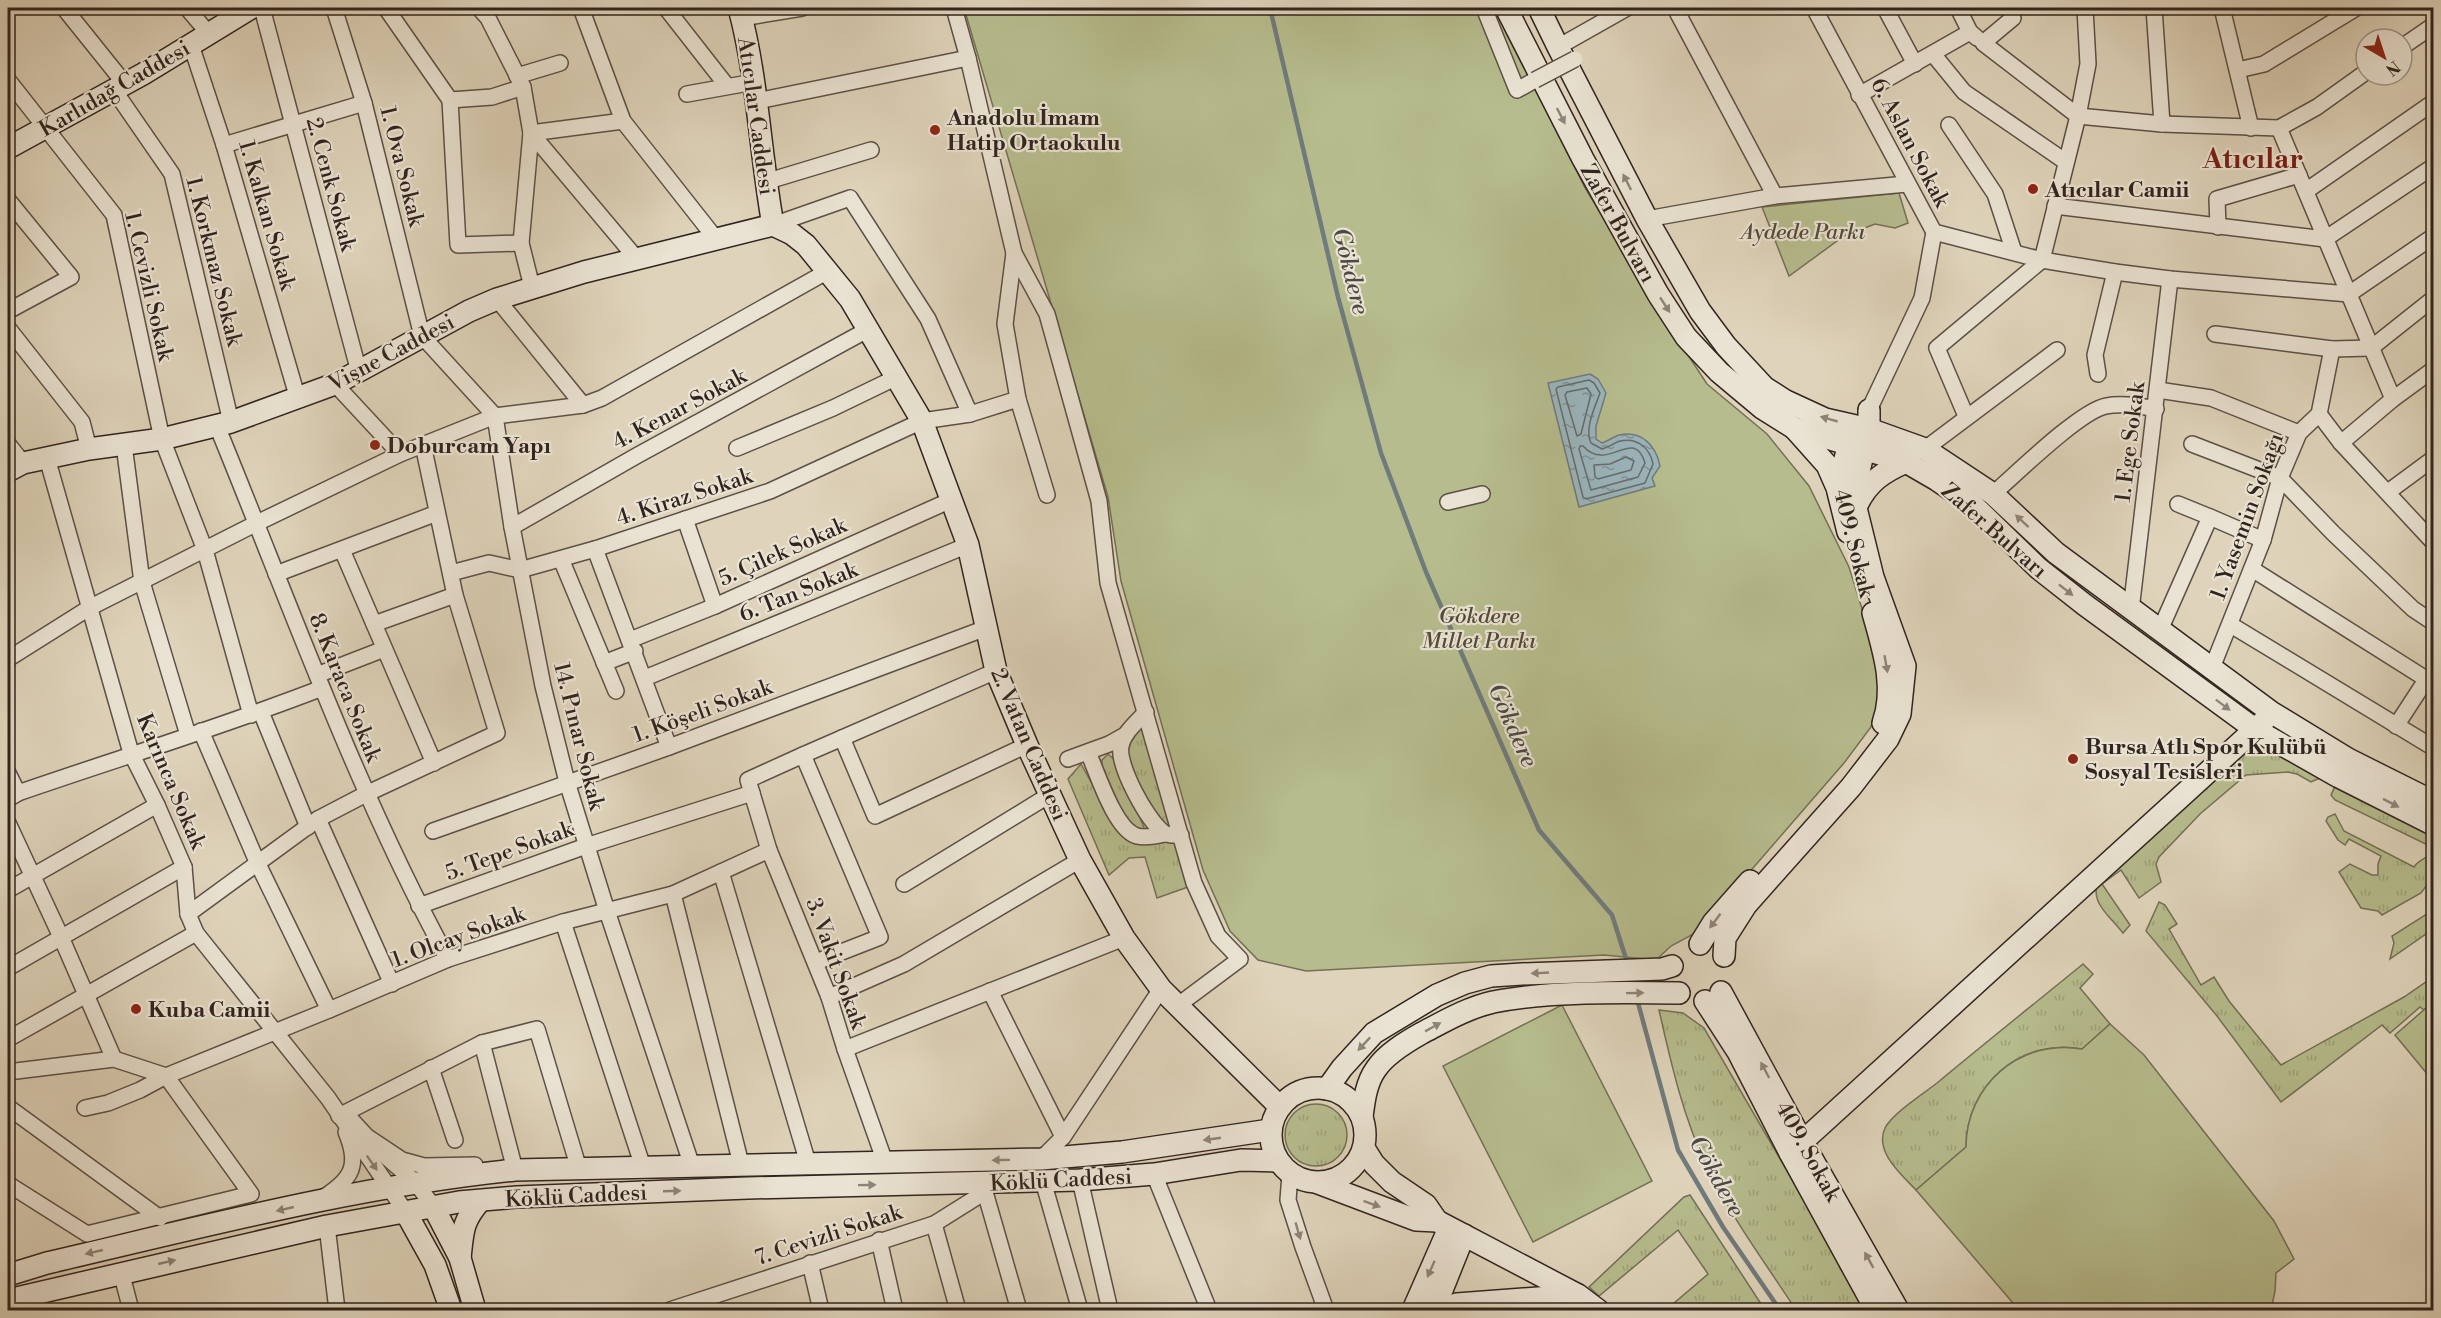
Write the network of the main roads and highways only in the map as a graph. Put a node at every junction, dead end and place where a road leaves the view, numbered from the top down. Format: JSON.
{"nodes":[{"id":1,"x":251,"y":8,"type":"edge"},
{"id":2,"x":1506,"y":8,"type":"edge"},
{"id":3,"x":1540,"y":9,"type":"edge"},
{"id":4,"x":741,"y":13,"type":"edge"},
{"id":5,"x":8,"y":148,"type":"edge"},
{"id":6,"x":773,"y":225,"type":"junction"},
{"id":7,"x":1794,"y":428,"type":"junction"},
{"id":8,"x":1862,"y":431,"type":"junction"},
{"id":9,"x":1906,"y":462,"type":"junction"},
{"id":10,"x":15,"y":467,"type":"edge"},
{"id":11,"x":1838,"y":492,"type":"junction"},
{"id":12,"x":1856,"y":508,"type":"junction"},
{"id":13,"x":2271,"y":712,"type":"junction"},
{"id":14,"x":2256,"y":730,"type":"junction"},
{"id":15,"x":2433,"y":802,"type":"edge"},
{"id":16,"x":2433,"y":825,"type":"edge"},
{"id":17,"x":1700,"y":944,"type":"junction"},
{"id":18,"x":1724,"y":957,"type":"junction"},
{"id":19,"x":1667,"y":968,"type":"junction"},
{"id":20,"x":1674,"y":992,"type":"junction"},
{"id":21,"x":1713,"y":996,"type":"junction"},
{"id":22,"x":1327,"y":1089,"type":"junction"},
{"id":23,"x":1280,"y":1107,"type":"junction"},
{"id":24,"x":1362,"y":1117,"type":"junction"},
{"id":25,"x":1270,"y":1130,"type":"junction"},
{"id":26,"x":1796,"y":1147,"type":"junction"},
{"id":27,"x":1364,"y":1148,"type":"junction"},
{"id":28,"x":1284,"y":1168,"type":"junction"},
{"id":29,"x":1318,"y":1183,"type":"junction"},
{"id":30,"x":480,"y":1201,"type":"junction"},
{"id":31,"x":433,"y":1206,"type":"junction"},
{"id":32,"x":405,"y":1211,"type":"junction"},
{"id":33,"x":370,"y":1217,"type":"junction"},
{"id":34,"x":1450,"y":1228,"type":"junction"},
{"id":35,"x":460,"y":1258,"type":"junction"},
{"id":36,"x":435,"y":1265,"type":"junction"},
{"id":37,"x":8,"y":1275,"type":"edge"},
{"id":38,"x":1578,"y":1295,"type":"junction"},
{"id":39,"x":8,"y":1300,"type":"edge"},
{"id":40,"x":451,"y":1311,"type":"edge"},
{"id":41,"x":475,"y":1311,"type":"edge"},
{"id":42,"x":1413,"y":1311,"type":"edge"},
{"id":43,"x":1434,"y":1311,"type":"edge"},
{"id":44,"x":1443,"y":1311,"type":"edge"},
{"id":45,"x":1598,"y":1311,"type":"edge"},
{"id":46,"x":1876,"y":1311,"type":"edge"},
{"id":47,"x":1898,"y":1311,"type":"edge"}],
"edges":[{"from":1,"to":5,"type":"main road","name":"Karlıdağ Caddesi"},
{"from":2,"to":7,"type":"main road","name":"Zafer Bulvarı","one_way":true},
{"from":8,"to":3,"type":"main road","name":"Zafer Bulvarı","one_way":true},
{"from":4,"to":6,"type":"main road","name":"Atıcılar Caddesi"},
{"from":6,"to":10,"type":"main road","name":"Vişne Caddesi"},
{"from":6,"to":23,"type":"main road","name":"2. Vatan Caddesi"},
{"from":7,"to":8,"type":"main road","name":"Zafer Bulvarı"},
{"from":7,"to":11,"type":"main road"},
{"from":8,"to":9,"type":"main road","name":"Zafer Bulvarı"},
{"from":8,"to":11,"type":"main road","name":"409. Sokak"},
{"from":8,"to":12,"type":"main road","name":"409. Sokak"},
{"from":13,"to":8,"type":"main road","name":"Zafer Bulvarı","one_way":true},
{"from":9,"to":12,"type":"main road"},
{"from":9,"to":14,"type":"main road","name":"Zafer Bulvarı","one_way":true},
{"from":11,"to":17,"type":"main road","name":"409. Sokak","one_way":true},
{"from":12,"to":18,"type":"main road","name":"409. Sokak"},
{"from":13,"to":14,"type":"main road"},
{"from":13,"to":15,"type":"main road","name":"Zafer Bulvarı"},
{"from":14,"to":16,"type":"main road","name":"Zafer Bulvarı","one_way":true},
{"from":14,"to":26,"type":"main road"},
{"from":17,"to":18,"type":"main road"},
{"from":17,"to":19,"type":"main road"},
{"from":18,"to":21,"type":"main road"},
{"from":19,"to":20,"type":"main road"},
{"from":19,"to":22,"type":"main road","one_way":true},
{"from":20,"to":21,"type":"main road"},
{"from":24,"to":20,"type":"main road","one_way":true},
{"from":21,"to":26,"type":"main road","name":"409. Sokak"},
{"from":22,"to":23,"type":"main road"},
{"from":22,"to":24,"type":"main road"},
{"from":23,"to":25,"type":"main road"},
{"from":24,"to":27,"type":"main road"},
{"from":25,"to":28,"type":"main road"},
{"from":25,"to":37,"type":"main road","name":"Köklü Caddesi","one_way":true},
{"from":26,"to":46,"type":"main road","name":"409. Sokak"},
{"from":47,"to":26,"type":"main road","name":"409. Sokak","one_way":true},
{"from":27,"to":29,"type":"main road"},
{"from":27,"to":34,"type":"main road"},
{"from":28,"to":29,"type":"main road"},
{"from":30,"to":28,"type":"main road","name":"Köklü Caddesi","one_way":true},
{"from":29,"to":34,"type":"main road","one_way":true},
{"from":30,"to":31,"type":"main road","name":"Köklü Caddesi"},
{"from":30,"to":35,"type":"main road"},
{"from":31,"to":32,"type":"main road","name":"Köklü Caddesi"},
{"from":31,"to":35,"type":"main road"},
{"from":32,"to":33,"type":"main road","name":"Köklü Caddesi"},
{"from":32,"to":36,"type":"main road"},
{"from":33,"to":36,"type":"main road"},
{"from":39,"to":33,"type":"main road","name":"Köklü Caddesi","one_way":true},
{"from":34,"to":38,"type":"main road"},
{"from":34,"to":42,"type":"main road","one_way":true},
{"from":34,"to":43,"type":"main road"},
{"from":35,"to":41,"type":"main road"},
{"from":36,"to":40,"type":"main road"},
{"from":38,"to":44,"type":"main road"},
{"from":38,"to":45,"type":"main road"}]}
